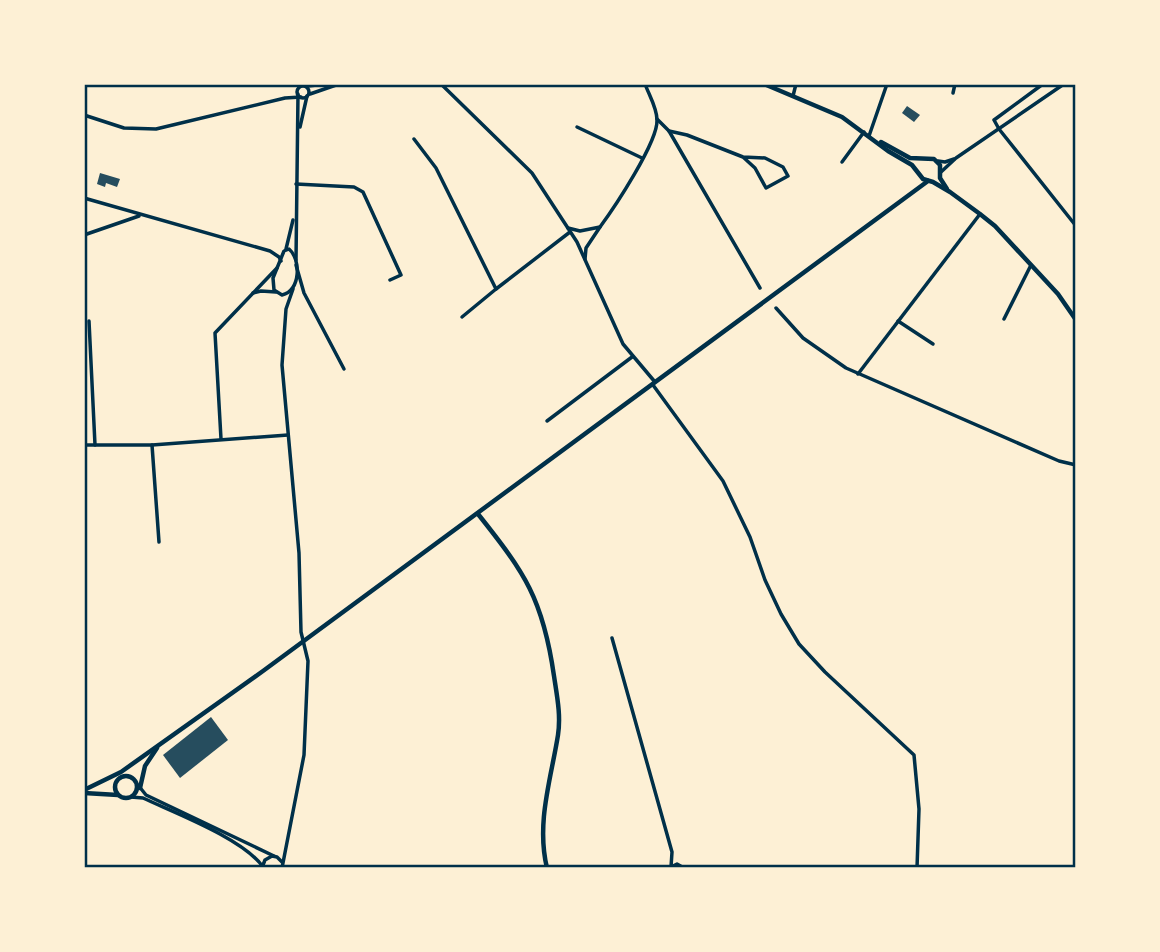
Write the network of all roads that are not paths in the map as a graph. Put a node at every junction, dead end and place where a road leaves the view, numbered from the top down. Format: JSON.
{"nodes":[{"id":1,"x":296,"y":84,"type":"edge"},
{"id":2,"x":326,"y":84,"type":"edge"},
{"id":3,"x":339,"y":84,"type":"edge"},
{"id":4,"x":441,"y":84,"type":"edge"},
{"id":5,"x":645,"y":84,"type":"edge"},
{"id":6,"x":764,"y":84,"type":"edge"},
{"id":7,"x":796,"y":84,"type":"edge"},
{"id":8,"x":887,"y":84,"type":"edge"},
{"id":9,"x":955,"y":84,"type":"edge"},
{"id":10,"x":1043,"y":84,"type":"edge"},
{"id":11,"x":1064,"y":84,"type":"edge"},
{"id":12,"x":305,"y":85,"type":"edge"},
{"id":13,"x":953,"y":93,"type":"dead end"},
{"id":14,"x":298,"y":94,"type":"junction"},
{"id":15,"x":308,"y":95,"type":"junction"},
{"id":16,"x":793,"y":96,"type":"junction"},
{"id":17,"x":84,"y":115,"type":"edge"},
{"id":18,"x":657,"y":119,"type":"junction"},
{"id":19,"x":578,"y":127,"type":"dead end"},
{"id":20,"x":999,"y":129,"type":"junction"},
{"id":21,"x":669,"y":131,"type":"junction"},
{"id":22,"x":298,"y":132,"type":"junction"},
{"id":23,"x":864,"y":132,"type":"junction"},
{"id":24,"x":871,"y":137,"type":"junction"},
{"id":25,"x":414,"y":139,"type":"dead end"},
{"id":26,"x":743,"y":157,"type":"junction"},
{"id":27,"x":642,"y":159,"type":"junction"},
{"id":28,"x":924,"y":159,"type":"junction"},
{"id":29,"x":934,"y":159,"type":"junction"},
{"id":30,"x":956,"y":159,"type":"junction"},
{"id":31,"x":842,"y":162,"type":"dead end"},
{"id":32,"x":940,"y":173,"type":"junction"},
{"id":33,"x":919,"y":174,"type":"junction"},
{"id":34,"x":928,"y":181,"type":"junction"},
{"id":35,"x":296,"y":184,"type":"junction"},
{"id":36,"x":917,"y":187,"type":"junction"},
{"id":37,"x":950,"y":192,"type":"junction"},
{"id":38,"x":84,"y":198,"type":"edge"},
{"id":39,"x":980,"y":214,"type":"junction"},
{"id":40,"x":141,"y":215,"type":"junction"},
{"id":41,"x":295,"y":215,"type":"junction"},
{"id":42,"x":1076,"y":226,"type":"edge"},
{"id":43,"x":600,"y":227,"type":"junction"},
{"id":44,"x":569,"y":230,"type":"junction"},
{"id":45,"x":84,"y":235,"type":"edge"},
{"id":46,"x":286,"y":249,"type":"junction"},
{"id":47,"x":270,"y":251,"type":"junction"},
{"id":48,"x":281,"y":261,"type":"junction"},
{"id":49,"x":585,"y":261,"type":"junction"},
{"id":50,"x":296,"y":262,"type":"junction"},
{"id":51,"x":1031,"y":265,"type":"junction"},
{"id":52,"x":277,"y":268,"type":"junction"},
{"id":53,"x":390,"y":280,"type":"dead end"},
{"id":54,"x":294,"y":288,"type":"junction"},
{"id":55,"x":760,"y":288,"type":"dead end"},
{"id":56,"x":496,"y":289,"type":"junction"},
{"id":57,"x":277,"y":293,"type":"junction"},
{"id":58,"x":304,"y":293,"type":"junction"},
{"id":59,"x":251,"y":294,"type":"junction"},
{"id":60,"x":776,"y":308,"type":"dead end"},
{"id":61,"x":286,"y":309,"type":"junction"},
{"id":62,"x":462,"y":317,"type":"dead end"},
{"id":63,"x":1004,"y":319,"type":"dead end"},
{"id":64,"x":1076,"y":320,"type":"edge"},
{"id":65,"x":89,"y":321,"type":"dead end"},
{"id":66,"x":898,"y":321,"type":"junction"},
{"id":67,"x":933,"y":344,"type":"dead end"},
{"id":68,"x":632,"y":358,"type":"junction"},
{"id":69,"x":344,"y":369,"type":"dead end"},
{"id":70,"x":858,"y":374,"type":"junction"},
{"id":71,"x":655,"y":384,"type":"junction"},
{"id":72,"x":547,"y":421,"type":"dead end"},
{"id":73,"x":288,"y":435,"type":"junction"},
{"id":74,"x":221,"y":439,"type":"junction"},
{"id":75,"x":84,"y":445,"type":"edge"},
{"id":76,"x":95,"y":445,"type":"junction"},
{"id":77,"x":152,"y":445,"type":"junction"},
{"id":78,"x":1076,"y":465,"type":"edge"},
{"id":79,"x":478,"y":513,"type":"junction"},
{"id":80,"x":159,"y":542,"type":"dead end"},
{"id":81,"x":611,"y":638,"type":"dead end"},
{"id":82,"x":303,"y":640,"type":"junction"},
{"id":83,"x":162,"y":743,"type":"junction"},
{"id":84,"x":117,"y":777,"type":"junction"},
{"id":85,"x":138,"y":788,"type":"junction"},
{"id":86,"x":84,"y":792,"type":"edge"},
{"id":87,"x":119,"y":795,"type":"junction"},
{"id":88,"x":131,"y":797,"type":"junction"},
{"id":89,"x":671,"y":852,"type":"junction"},
{"id":90,"x":274,"y":856,"type":"junction"},
{"id":91,"x":680,"y":864,"type":"junction"},
{"id":92,"x":282,"y":866,"type":"edge"},
{"id":93,"x":671,"y":867,"type":"edge"},
{"id":94,"x":263,"y":868,"type":"edge"},
{"id":95,"x":547,"y":868,"type":"edge"},
{"id":96,"x":684,"y":868,"type":"edge"},
{"id":97,"x":917,"y":868,"type":"edge"}],
"edges":[{"from":1,"to":14,"type":"street"},
{"from":2,"to":12,"type":"street"},
{"from":3,"to":15,"type":"street"},
{"from":4,"to":44,"type":"street"},
{"from":5,"to":18,"type":"street"},
{"from":6,"to":16,"type":"main road"},
{"from":7,"to":16,"type":"street"},
{"from":8,"to":24,"type":"street"},
{"from":9,"to":13,"type":"street"},
{"from":10,"to":20,"type":"street"},
{"from":11,"to":20,"type":"street"},
{"from":12,"to":14,"type":"street"},
{"from":12,"to":15,"type":"street"},
{"from":14,"to":15,"type":"street"},
{"from":14,"to":17,"type":"street"},
{"from":14,"to":22,"type":"street"},
{"from":15,"to":22,"type":"street"},
{"from":16,"to":23,"type":"main road"},
{"from":18,"to":21,"type":"street"},
{"from":18,"to":27,"type":"street"},
{"from":19,"to":27,"type":"street"},
{"from":20,"to":30,"type":"street"},
{"from":20,"to":42,"type":"street"},
{"from":21,"to":26,"type":"street"},
{"from":21,"to":55,"type":"street"},
{"from":22,"to":35,"type":"street"},
{"from":23,"to":24,"type":"main road"},
{"from":23,"to":31,"type":"street"},
{"from":24,"to":28,"type":"main road"},
{"from":24,"to":33,"type":"main road"},
{"from":25,"to":56,"type":"street"},
{"from":26,"to":26,"type":"street"},
{"from":27,"to":43,"type":"street"},
{"from":28,"to":29,"type":"main road"},
{"from":28,"to":33,"type":"main road"},
{"from":29,"to":30,"type":"street"},
{"from":29,"to":32,"type":"main road"},
{"from":30,"to":32,"type":"street"},
{"from":32,"to":34,"type":"main road"},
{"from":32,"to":37,"type":"main road"},
{"from":33,"to":34,"type":"main road"},
{"from":33,"to":36,"type":"main road"},
{"from":34,"to":36,"type":"main road"},
{"from":34,"to":37,"type":"main road"},
{"from":35,"to":41,"type":"street"},
{"from":35,"to":53,"type":"street"},
{"from":36,"to":71,"type":"main road"},
{"from":37,"to":39,"type":"main road"},
{"from":38,"to":40,"type":"street"},
{"from":39,"to":51,"type":"main road"},
{"from":39,"to":66,"type":"street"},
{"from":40,"to":45,"type":"street"},
{"from":40,"to":47,"type":"street"},
{"from":41,"to":46,"type":"street"},
{"from":41,"to":50,"type":"street"},
{"from":43,"to":44,"type":"street"},
{"from":43,"to":49,"type":"street"},
{"from":44,"to":49,"type":"street"},
{"from":44,"to":56,"type":"street"},
{"from":46,"to":47,"type":"street"},
{"from":46,"to":48,"type":"street"},
{"from":46,"to":50,"type":"street"},
{"from":47,"to":48,"type":"street"},
{"from":48,"to":52,"type":"street"},
{"from":49,"to":68,"type":"street"},
{"from":50,"to":54,"type":"street"},
{"from":50,"to":58,"type":"street"},
{"from":51,"to":63,"type":"street"},
{"from":51,"to":64,"type":"main road"},
{"from":52,"to":57,"type":"street"},
{"from":52,"to":59,"type":"street"},
{"from":54,"to":57,"type":"street"},
{"from":54,"to":58,"type":"street"},
{"from":54,"to":61,"type":"street"},
{"from":56,"to":62,"type":"street"},
{"from":57,"to":59,"type":"street"},
{"from":57,"to":61,"type":"street"},
{"from":58,"to":69,"type":"street"},
{"from":59,"to":74,"type":"street"},
{"from":60,"to":70,"type":"street"},
{"from":61,"to":73,"type":"street"},
{"from":65,"to":76,"type":"street"},
{"from":66,"to":67,"type":"street"},
{"from":66,"to":70,"type":"street"},
{"from":68,"to":71,"type":"street"},
{"from":68,"to":72,"type":"street"},
{"from":70,"to":78,"type":"street"},
{"from":71,"to":79,"type":"main road"},
{"from":71,"to":97,"type":"street"},
{"from":73,"to":74,"type":"street"},
{"from":73,"to":82,"type":"street"},
{"from":74,"to":77,"type":"street"},
{"from":75,"to":76,"type":"street"},
{"from":76,"to":77,"type":"street"},
{"from":77,"to":80,"type":"street"},
{"from":79,"to":82,"type":"main road"},
{"from":79,"to":95,"type":"main road"},
{"from":81,"to":89,"type":"street"},
{"from":82,"to":83,"type":"main road"},
{"from":82,"to":92,"type":"street"},
{"from":83,"to":84,"type":"main road"},
{"from":83,"to":85,"type":"main road"},
{"from":84,"to":85,"type":"main road"},
{"from":84,"to":86,"type":"main road"},
{"from":84,"to":87,"type":"main road"},
{"from":85,"to":88,"type":"main road"},
{"from":85,"to":90,"type":"street"},
{"from":86,"to":87,"type":"main road"},
{"from":87,"to":88,"type":"main road"},
{"from":88,"to":94,"type":"street"},
{"from":89,"to":91,"type":"street"},
{"from":89,"to":93,"type":"street"},
{"from":90,"to":92,"type":"street"},
{"from":90,"to":94,"type":"street"},
{"from":91,"to":93,"type":"street"},
{"from":91,"to":96,"type":"street"}]}
